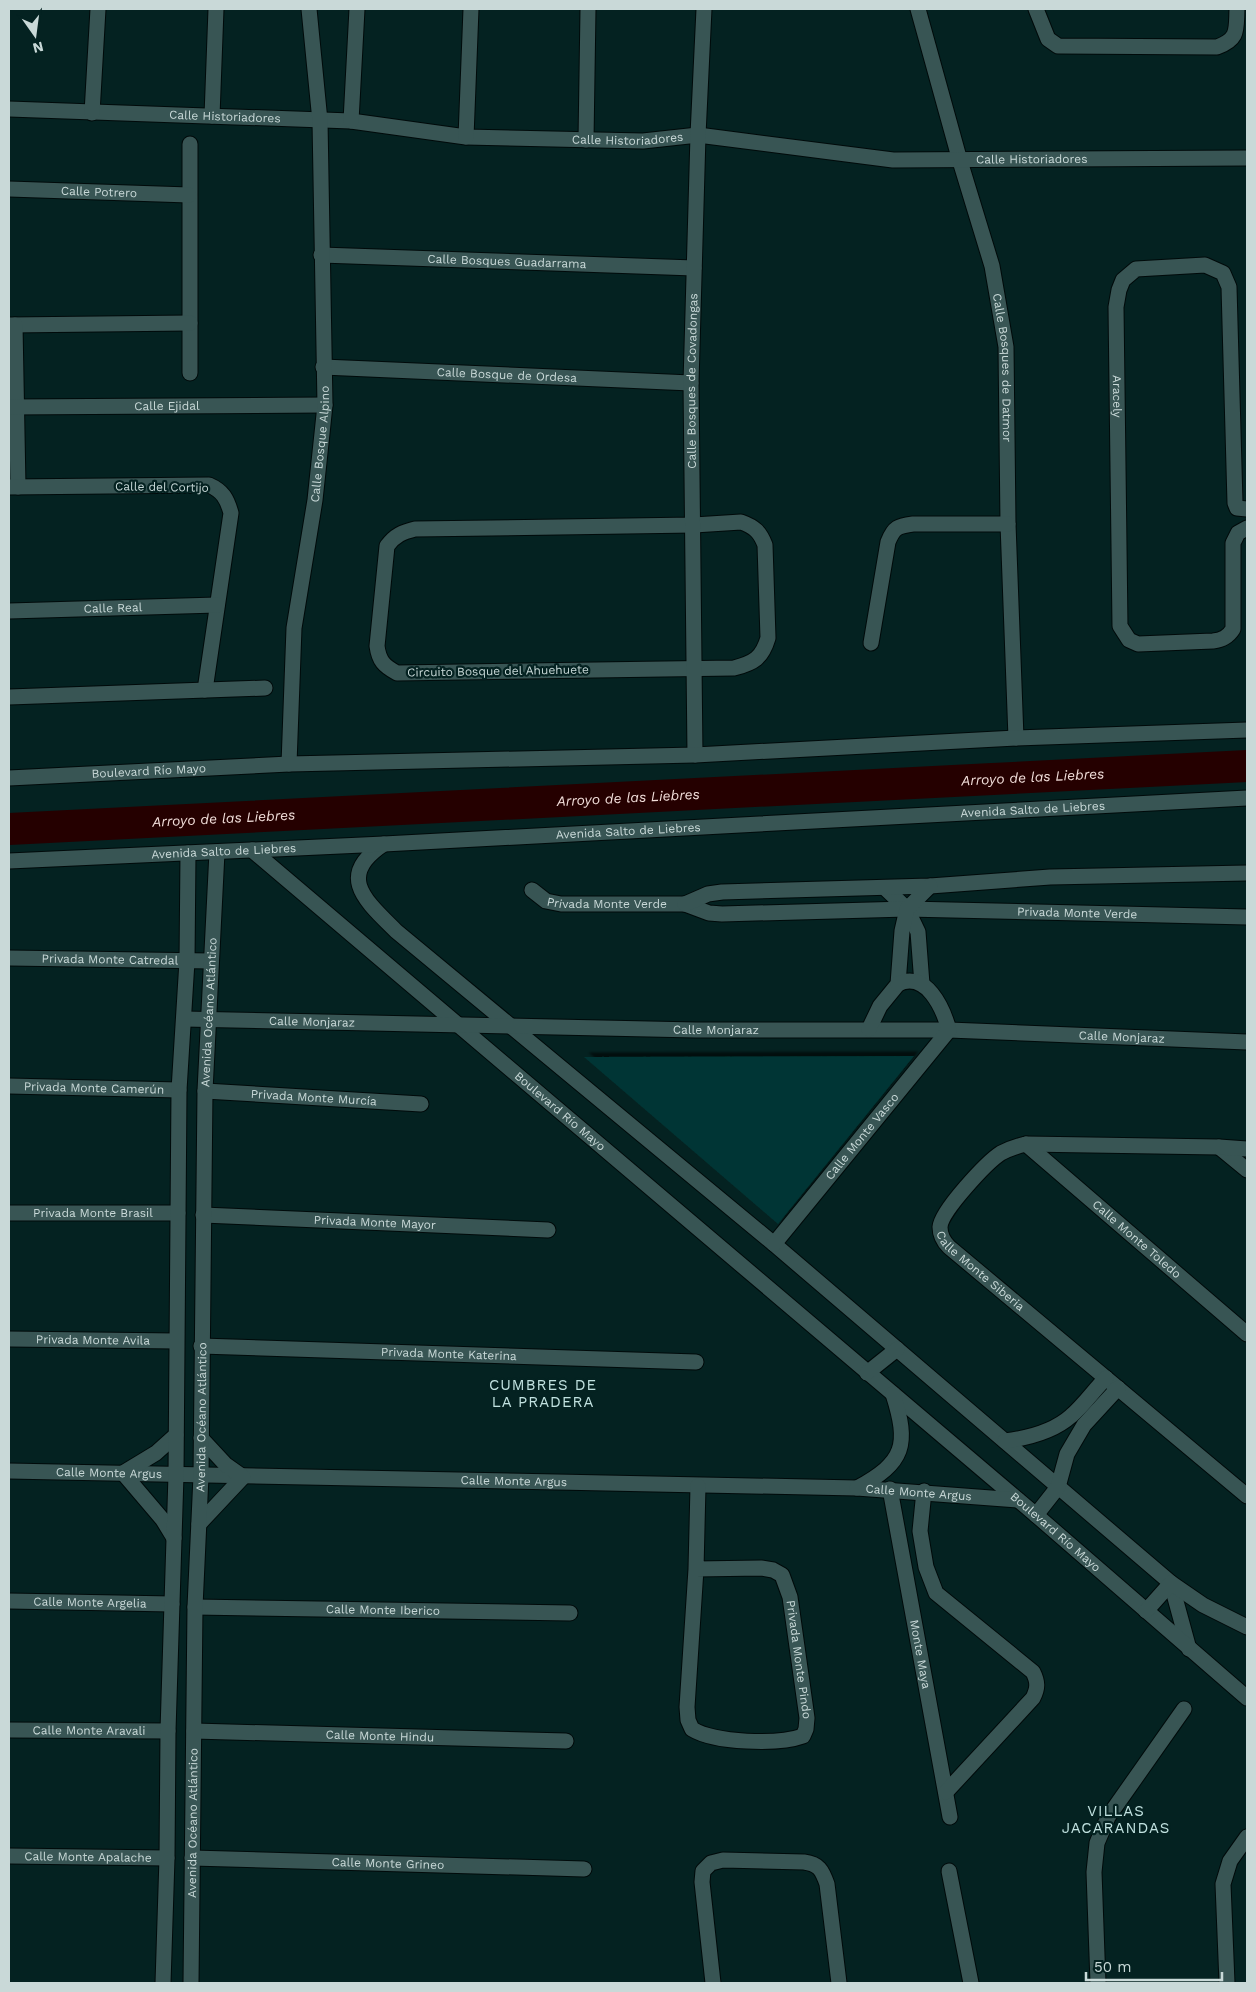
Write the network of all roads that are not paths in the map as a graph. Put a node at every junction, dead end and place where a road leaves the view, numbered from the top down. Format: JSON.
{"nodes":[{"id":1,"x":98,"y":9,"type":"edge"},
{"id":2,"x":216,"y":9,"type":"edge"},
{"id":3,"x":309,"y":9,"type":"edge"},
{"id":4,"x":357,"y":9,"type":"edge"},
{"id":5,"x":471,"y":9,"type":"edge"},
{"id":6,"x":588,"y":9,"type":"edge"},
{"id":7,"x":704,"y":9,"type":"edge"},
{"id":8,"x":918,"y":9,"type":"edge"},
{"id":9,"x":1036,"y":9,"type":"edge"},
{"id":10,"x":1237,"y":9,"type":"edge"},
{"id":11,"x":9,"y":109,"type":"edge"},
{"id":12,"x":92,"y":113,"type":"junction"},
{"id":13,"x":212,"y":116,"type":"junction"},
{"id":14,"x":320,"y":120,"type":"junction"},
{"id":15,"x":351,"y":121,"type":"junction"},
{"id":16,"x":466,"y":136,"type":"junction"},
{"id":17,"x":698,"y":136,"type":"junction"},
{"id":18,"x":586,"y":140,"type":"junction"},
{"id":19,"x":190,"y":144,"type":"dead end"},
{"id":20,"x":1247,"y":158,"type":"edge"},
{"id":21,"x":960,"y":160,"type":"junction"},
{"id":22,"x":9,"y":189,"type":"edge"},
{"id":23,"x":189,"y":195,"type":"junction"},
{"id":24,"x":321,"y":255,"type":"junction"},
{"id":25,"x":694,"y":268,"type":"junction"},
{"id":26,"x":190,"y":323,"type":"junction"},
{"id":27,"x":12,"y":325,"type":"edge"},
{"id":28,"x":323,"y":367,"type":"junction"},
{"id":29,"x":190,"y":373,"type":"dead end"},
{"id":30,"x":691,"y":383,"type":"junction"},
{"id":31,"x":325,"y":405,"type":"junction"},
{"id":32,"x":13,"y":406,"type":"edge"},
{"id":33,"x":13,"y":487,"type":"edge"},
{"id":34,"x":1244,"y":509,"type":"edge"},
{"id":35,"x":1008,"y":524,"type":"junction"},
{"id":36,"x":694,"y":525,"type":"junction"},
{"id":37,"x":1247,"y":528,"type":"edge"},
{"id":38,"x":217,"y":605,"type":"junction"},
{"id":39,"x":9,"y":611,"type":"edge"},
{"id":40,"x":871,"y":642,"type":"dead end"},
{"id":41,"x":695,"y":668,"type":"junction"},
{"id":42,"x":265,"y":688,"type":"dead end"},
{"id":43,"x":205,"y":690,"type":"junction"},
{"id":44,"x":9,"y":697,"type":"edge"},
{"id":45,"x":1247,"y":730,"type":"edge"},
{"id":46,"x":1016,"y":738,"type":"junction"},
{"id":47,"x":695,"y":755,"type":"junction"},
{"id":48,"x":289,"y":764,"type":"junction"},
{"id":49,"x":9,"y":778,"type":"edge"},
{"id":50,"x":1247,"y":798,"type":"edge"},
{"id":51,"x":384,"y":844,"type":"junction"},
{"id":52,"x":252,"y":850,"type":"junction"},
{"id":53,"x":217,"y":852,"type":"junction"},
{"id":54,"x":188,"y":853,"type":"junction"},
{"id":55,"x":9,"y":861,"type":"edge"},
{"id":56,"x":1247,"y":873,"type":"edge"},
{"id":57,"x":930,"y":886,"type":"junction"},
{"id":58,"x":885,"y":888,"type":"junction"},
{"id":59,"x":532,"y":890,"type":"dead end"},
{"id":60,"x":685,"y":904,"type":"junction"},
{"id":61,"x":907,"y":909,"type":"junction"},
{"id":62,"x":1247,"y":917,"type":"edge"},
{"id":63,"x":9,"y":958,"type":"edge"},
{"id":64,"x":187,"y":961,"type":"junction"},
{"id":65,"x":211,"y":961,"type":"junction"},
{"id":66,"x":898,"y":984,"type":"junction"},
{"id":67,"x":922,"y":984,"type":"junction"},
{"id":68,"x":184,"y":1019,"type":"junction"},
{"id":69,"x":209,"y":1020,"type":"junction"},
{"id":70,"x":456,"y":1024,"type":"junction"},
{"id":71,"x":513,"y":1027,"type":"junction"},
{"id":72,"x":869,"y":1029,"type":"junction"},
{"id":73,"x":949,"y":1030,"type":"junction"},
{"id":74,"x":1247,"y":1042,"type":"edge"},
{"id":75,"x":9,"y":1086,"type":"edge"},
{"id":76,"x":180,"y":1090,"type":"junction"},
{"id":77,"x":206,"y":1090,"type":"junction"},
{"id":78,"x":421,"y":1104,"type":"dead end"},
{"id":79,"x":1026,"y":1144,"type":"junction"},
{"id":80,"x":1219,"y":1147,"type":"junction"},
{"id":81,"x":1247,"y":1149,"type":"edge"},
{"id":82,"x":1247,"y":1170,"type":"edge"},
{"id":83,"x":9,"y":1213,"type":"edge"},
{"id":84,"x":178,"y":1213,"type":"junction"},
{"id":85,"x":203,"y":1215,"type":"junction"},
{"id":86,"x":548,"y":1230,"type":"dead end"},
{"id":87,"x":774,"y":1244,"type":"junction"},
{"id":88,"x":1247,"y":1334,"type":"edge"},
{"id":89,"x":9,"y":1339,"type":"edge"},
{"id":90,"x":176,"y":1341,"type":"junction"},
{"id":91,"x":201,"y":1346,"type":"junction"},
{"id":92,"x":897,"y":1349,"type":"junction"},
{"id":93,"x":696,"y":1362,"type":"dead end"},
{"id":94,"x":867,"y":1373,"type":"junction"},
{"id":95,"x":1106,"y":1378,"type":"junction"},
{"id":96,"x":1118,"y":1388,"type":"junction"},
{"id":97,"x":893,"y":1394,"type":"junction"},
{"id":98,"x":176,"y":1435,"type":"junction"},
{"id":99,"x":201,"y":1438,"type":"junction"},
{"id":100,"x":1005,"y":1442,"type":"junction"},
{"id":101,"x":9,"y":1471,"type":"edge"},
{"id":102,"x":123,"y":1473,"type":"junction"},
{"id":103,"x":176,"y":1475,"type":"junction"},
{"id":104,"x":201,"y":1476,"type":"junction"},
{"id":105,"x":243,"y":1477,"type":"junction"},
{"id":106,"x":698,"y":1486,"type":"junction"},
{"id":107,"x":1058,"y":1487,"type":"junction"},
{"id":108,"x":857,"y":1488,"type":"junction"},
{"id":109,"x":890,"y":1489,"type":"junction"},
{"id":110,"x":924,"y":1492,"type":"junction"},
{"id":111,"x":1247,"y":1496,"type":"edge"},
{"id":112,"x":1018,"y":1500,"type":"junction"},
{"id":113,"x":1036,"y":1515,"type":"junction"},
{"id":114,"x":199,"y":1524,"type":"junction"},
{"id":115,"x":174,"y":1538,"type":"junction"},
{"id":116,"x":926,"y":1567,"type":"junction"},
{"id":117,"x":696,"y":1568,"type":"junction"},
{"id":118,"x":905,"y":1573,"type":"junction"},
{"id":119,"x":1171,"y":1583,"type":"junction"},
{"id":120,"x":9,"y":1601,"type":"edge"},
{"id":121,"x":172,"y":1604,"type":"junction"},
{"id":122,"x":195,"y":1607,"type":"junction"},
{"id":123,"x":1146,"y":1611,"type":"junction"},
{"id":124,"x":570,"y":1613,"type":"dead end"},
{"id":125,"x":1247,"y":1627,"type":"edge"},
{"id":126,"x":1189,"y":1649,"type":"junction"},
{"id":127,"x":1247,"y":1698,"type":"edge"},
{"id":128,"x":1184,"y":1709,"type":"dead end"},
{"id":129,"x":9,"y":1730,"type":"edge"},
{"id":130,"x":168,"y":1731,"type":"junction"},
{"id":131,"x":194,"y":1731,"type":"junction"},
{"id":132,"x":566,"y":1741,"type":"dead end"},
{"id":133,"x":946,"y":1792,"type":"junction"},
{"id":134,"x":950,"y":1817,"type":"dead end"},
{"id":135,"x":1247,"y":1837,"type":"edge"},
{"id":136,"x":9,"y":1856,"type":"edge"},
{"id":137,"x":167,"y":1858,"type":"junction"},
{"id":138,"x":192,"y":1858,"type":"junction"},
{"id":139,"x":584,"y":1869,"type":"dead end"},
{"id":140,"x":949,"y":1871,"type":"dead end"},
{"id":141,"x":163,"y":1983,"type":"edge"},
{"id":142,"x":191,"y":1983,"type":"edge"},
{"id":143,"x":713,"y":1983,"type":"edge"},
{"id":144,"x":839,"y":1983,"type":"edge"},
{"id":145,"x":971,"y":1983,"type":"edge"},
{"id":146,"x":1098,"y":1983,"type":"edge"},
{"id":147,"x":1227,"y":1983,"type":"edge"}],
"edges":[{"from":1,"to":12,"type":"street"},
{"from":2,"to":13,"type":"street"},
{"from":3,"to":14,"type":"street","name":"Calle Bosque Alpino"},
{"from":4,"to":15,"type":"street"},
{"from":5,"to":16,"type":"street"},
{"from":6,"to":18,"type":"street"},
{"from":7,"to":17,"type":"street","name":"Calle Bosques de Covadongas"},
{"from":8,"to":21,"type":"street","name":"Calle Bosques de Datmor"},
{"from":9,"to":10,"type":"street"},
{"from":11,"to":12,"type":"street","name":"Calle Historiadores"},
{"from":12,"to":13,"type":"street","name":"Calle Historiadores"},
{"from":13,"to":14,"type":"street","name":"Calle Historiadores"},
{"from":14,"to":15,"type":"street","name":"Calle Historiadores"},
{"from":14,"to":24,"type":"street","name":"Calle Bosque Alpino"},
{"from":15,"to":16,"type":"street","name":"Calle Historiadores"},
{"from":16,"to":18,"type":"street","name":"Calle Historiadores"},
{"from":17,"to":18,"type":"street","name":"Calle Historiadores"},
{"from":17,"to":21,"type":"street","name":"Calle Historiadores"},
{"from":17,"to":25,"type":"street","name":"Calle Bosques de Covadongas"},
{"from":19,"to":23,"type":"street"},
{"from":20,"to":21,"type":"street","name":"Calle Historiadores"},
{"from":21,"to":35,"type":"street","name":"Calle Bosques de Datmor"},
{"from":22,"to":23,"type":"street","name":"Calle Potrero"},
{"from":23,"to":26,"type":"street"},
{"from":24,"to":25,"type":"street","name":"Calle Bosques Guadarrama"},
{"from":24,"to":28,"type":"street","name":"Calle Bosque Alpino"},
{"from":25,"to":30,"type":"street","name":"Calle Bosques de Covadongas"},
{"from":26,"to":27,"type":"street"},
{"from":26,"to":29,"type":"street"},
{"from":27,"to":32,"type":"street"},
{"from":28,"to":30,"type":"street","name":"Calle Bosque de Ordesa"},
{"from":28,"to":31,"type":"street","name":"Calle Bosque Alpino"},
{"from":30,"to":36,"type":"street","name":"Calle Bosques de Covadongas"},
{"from":31,"to":32,"type":"street","name":"Calle Ejidal"},
{"from":31,"to":48,"type":"street","name":"Calle Bosque Alpino"},
{"from":32,"to":33,"type":"street","name":"Calle del Cortijo"},
{"from":33,"to":38,"type":"street","name":"Calle del Cortijo"},
{"from":34,"to":37,"type":"street","name":"Aracely"},
{"from":35,"to":40,"type":"street"},
{"from":35,"to":46,"type":"street","name":"Calle Bosques de Datmor"},
{"from":36,"to":41,"type":"street","name":"Calle Bosques de Covadongas"},
{"from":36,"to":41,"type":"street","name":"Circuito Bosque del Ahuehuete"},
{"from":36,"to":41,"type":"street","name":"Circuito Bosque del Ahuehuete"},
{"from":38,"to":39,"type":"street","name":"Calle Real"},
{"from":38,"to":43,"type":"street","name":"Calle del Cortijo"},
{"from":41,"to":47,"type":"street","name":"Calle Bosques de Covadongas"},
{"from":42,"to":43,"type":"street"},
{"from":43,"to":44,"type":"street"},
{"from":45,"to":46,"type":"street"},
{"from":46,"to":47,"type":"street"},
{"from":47,"to":48,"type":"street"},
{"from":48,"to":49,"type":"street","name":"Boulevard Río Mayo"},
{"from":50,"to":51,"type":"street","name":"Avenida Salto de Liebres"},
{"from":51,"to":52,"type":"street","name":"Avenida Salto de Liebres"},
{"from":51,"to":71,"type":"street"},
{"from":52,"to":53,"type":"street","name":"Avenida Salto de Liebres"},
{"from":52,"to":70,"type":"street","name":"Boulevard Río Mayo"},
{"from":53,"to":54,"type":"street","name":"Avenida Salto de Liebres"},
{"from":53,"to":65,"type":"street","name":"Avenida Océano Atlántico"},
{"from":54,"to":55,"type":"street","name":"Avenida Salto de Liebres"},
{"from":54,"to":64,"type":"street","name":"Avenida Océano Atlántico"},
{"from":56,"to":57,"type":"street","name":"Privada Monte Verde"},
{"from":57,"to":58,"type":"street","name":"Privada Monte Verde"},
{"from":57,"to":61,"type":"street"},
{"from":58,"to":60,"type":"street","name":"Privada Monte Verde"},
{"from":58,"to":61,"type":"street"},
{"from":59,"to":60,"type":"street","name":"Privada Monte Verde"},
{"from":60,"to":61,"type":"street","name":"Privada Monte Verde"},
{"from":61,"to":62,"type":"street","name":"Privada Monte Verde"},
{"from":61,"to":66,"type":"street"},
{"from":61,"to":67,"type":"street"},
{"from":63,"to":64,"type":"street","name":"Privada Monte Catredal"},
{"from":64,"to":65,"type":"street","name":"Privada Monte Catredal"},
{"from":64,"to":68,"type":"street","name":"Avenida Océano Atlántico"},
{"from":65,"to":69,"type":"street","name":"Avenida Océano Atlántico"},
{"from":66,"to":67,"type":"street"},
{"from":66,"to":72,"type":"street"},
{"from":67,"to":73,"type":"street"},
{"from":68,"to":69,"type":"street","name":"Calle Monjaraz"},
{"from":68,"to":76,"type":"street","name":"Avenida Océano Atlántico"},
{"from":69,"to":70,"type":"street","name":"Calle Monjaraz"},
{"from":69,"to":77,"type":"street","name":"Avenida Océano Atlántico"},
{"from":70,"to":71,"type":"street","name":"Calle Monjaraz"},
{"from":70,"to":94,"type":"street","name":"Boulevard Río Mayo"},
{"from":71,"to":72,"type":"street","name":"Calle Monjaraz"},
{"from":71,"to":87,"type":"street"},
{"from":72,"to":73,"type":"street","name":"Calle Monjaraz"},
{"from":73,"to":74,"type":"street","name":"Calle Monjaraz"},
{"from":73,"to":87,"type":"street","name":"Calle Monte Vasco"},
{"from":75,"to":76,"type":"street","name":"Privada Monte Camerún"},
{"from":76,"to":84,"type":"street","name":"Avenida Océano Atlántico"},
{"from":77,"to":78,"type":"street","name":"Privada Monte Murcía"},
{"from":77,"to":85,"type":"street","name":"Avenida Océano Atlántico"},
{"from":79,"to":80,"type":"street","name":"Calle Monte Siberia"},
{"from":79,"to":88,"type":"street","name":"Calle Monte Toledo"},
{"from":79,"to":95,"type":"street","name":"Calle Monte Siberia"},
{"from":80,"to":81,"type":"street","name":"Calle Monte Siberia"},
{"from":80,"to":82,"type":"street"},
{"from":83,"to":84,"type":"street","name":"Privada Monte Brasil"},
{"from":84,"to":90,"type":"street","name":"Avenida Océano Atlántico"},
{"from":85,"to":86,"type":"street","name":"Privada Monte Mayor"},
{"from":85,"to":91,"type":"street","name":"Avenida Océano Atlántico"},
{"from":87,"to":92,"type":"street"},
{"from":89,"to":90,"type":"street","name":"Privada Monte Avila"},
{"from":90,"to":98,"type":"street","name":"Avenida Océano Atlántico"},
{"from":91,"to":93,"type":"street","name":"Privada Monte Katerina"},
{"from":91,"to":99,"type":"street","name":"Avenida Océano Atlántico"},
{"from":92,"to":94,"type":"street"},
{"from":92,"to":100,"type":"street"},
{"from":94,"to":97,"type":"street","name":"Boulevard Río Mayo"},
{"from":95,"to":96,"type":"street","name":"Calle Monte Siberia"},
{"from":95,"to":100,"type":"street"},
{"from":96,"to":107,"type":"street"},
{"from":96,"to":111,"type":"street","name":"Calle Monte Siberia"},
{"from":97,"to":108,"type":"street"},
{"from":97,"to":112,"type":"street","name":"Boulevard Río Mayo"},
{"from":98,"to":102,"type":"street"},
{"from":98,"to":103,"type":"street","name":"Avenida Océano Atlántico"},
{"from":99,"to":104,"type":"street","name":"Avenida Océano Atlántico"},
{"from":99,"to":105,"type":"street"},
{"from":100,"to":107,"type":"street"},
{"from":101,"to":102,"type":"street","name":"Calle Monte Argus"},
{"from":102,"to":103,"type":"street","name":"Calle Monte Argus"},
{"from":102,"to":115,"type":"street"},
{"from":103,"to":104,"type":"street","name":"Calle Monte Argus"},
{"from":103,"to":115,"type":"street","name":"Avenida Océano Atlántico"},
{"from":104,"to":105,"type":"street","name":"Calle Monte Argus"},
{"from":104,"to":114,"type":"street","name":"Avenida Océano Atlántico"},
{"from":105,"to":106,"type":"street","name":"Calle Monte Argus"},
{"from":105,"to":114,"type":"street"},
{"from":106,"to":108,"type":"street","name":"Calle Monte Argus"},
{"from":106,"to":117,"type":"street","name":"Privada Monte Pindo"},
{"from":107,"to":113,"type":"street"},
{"from":107,"to":119,"type":"street"},
{"from":108,"to":109,"type":"street","name":"Calle Monte Argus"},
{"from":109,"to":110,"type":"street","name":"Calle Monte Argus"},
{"from":109,"to":118,"type":"street","name":"Monte Maya"},
{"from":110,"to":112,"type":"street","name":"Calle Monte Argus"},
{"from":110,"to":116,"type":"street"},
{"from":112,"to":113,"type":"street","name":"Boulevard Río Mayo"},
{"from":113,"to":123,"type":"street","name":"Boulevard Río Mayo"},
{"from":114,"to":122,"type":"street","name":"Avenida Océano Atlántico"},
{"from":115,"to":121,"type":"street","name":"Avenida Océano Atlántico"},
{"from":116,"to":118,"type":"street"},
{"from":116,"to":133,"type":"street"},
{"from":117,"to":117,"type":"street","name":"Privada Monte Pindo"},
{"from":118,"to":133,"type":"street","name":"Monte Maya"},
{"from":119,"to":123,"type":"street"},
{"from":119,"to":125,"type":"street"},
{"from":119,"to":126,"type":"street"},
{"from":120,"to":121,"type":"street","name":"Calle Monte Argelia"},
{"from":121,"to":130,"type":"street","name":"Avenida Océano Atlántico"},
{"from":122,"to":124,"type":"street","name":"Calle Monte Iberico"},
{"from":122,"to":131,"type":"street","name":"Avenida Océano Atlántico"},
{"from":123,"to":126,"type":"street","name":"Boulevard Río Mayo"},
{"from":126,"to":127,"type":"street","name":"Boulevard Río Mayo"},
{"from":128,"to":146,"type":"street"},
{"from":129,"to":130,"type":"street","name":"Calle Monte Aravali"},
{"from":130,"to":137,"type":"street","name":"Avenida Océano Atlántico"},
{"from":131,"to":132,"type":"street","name":"Calle Monte Hindu"},
{"from":131,"to":138,"type":"street","name":"Avenida Océano Atlántico"},
{"from":133,"to":134,"type":"street","name":"Monte Maya"},
{"from":135,"to":147,"type":"street"},
{"from":136,"to":137,"type":"street","name":"Calle Monte Apalache"},
{"from":137,"to":141,"type":"street","name":"Avenida Océano Atlántico"},
{"from":138,"to":139,"type":"street","name":"Calle Monte Grineo"},
{"from":138,"to":142,"type":"street","name":"Avenida Océano Atlántico"},
{"from":140,"to":145,"type":"street"},
{"from":143,"to":144,"type":"street"}]}
